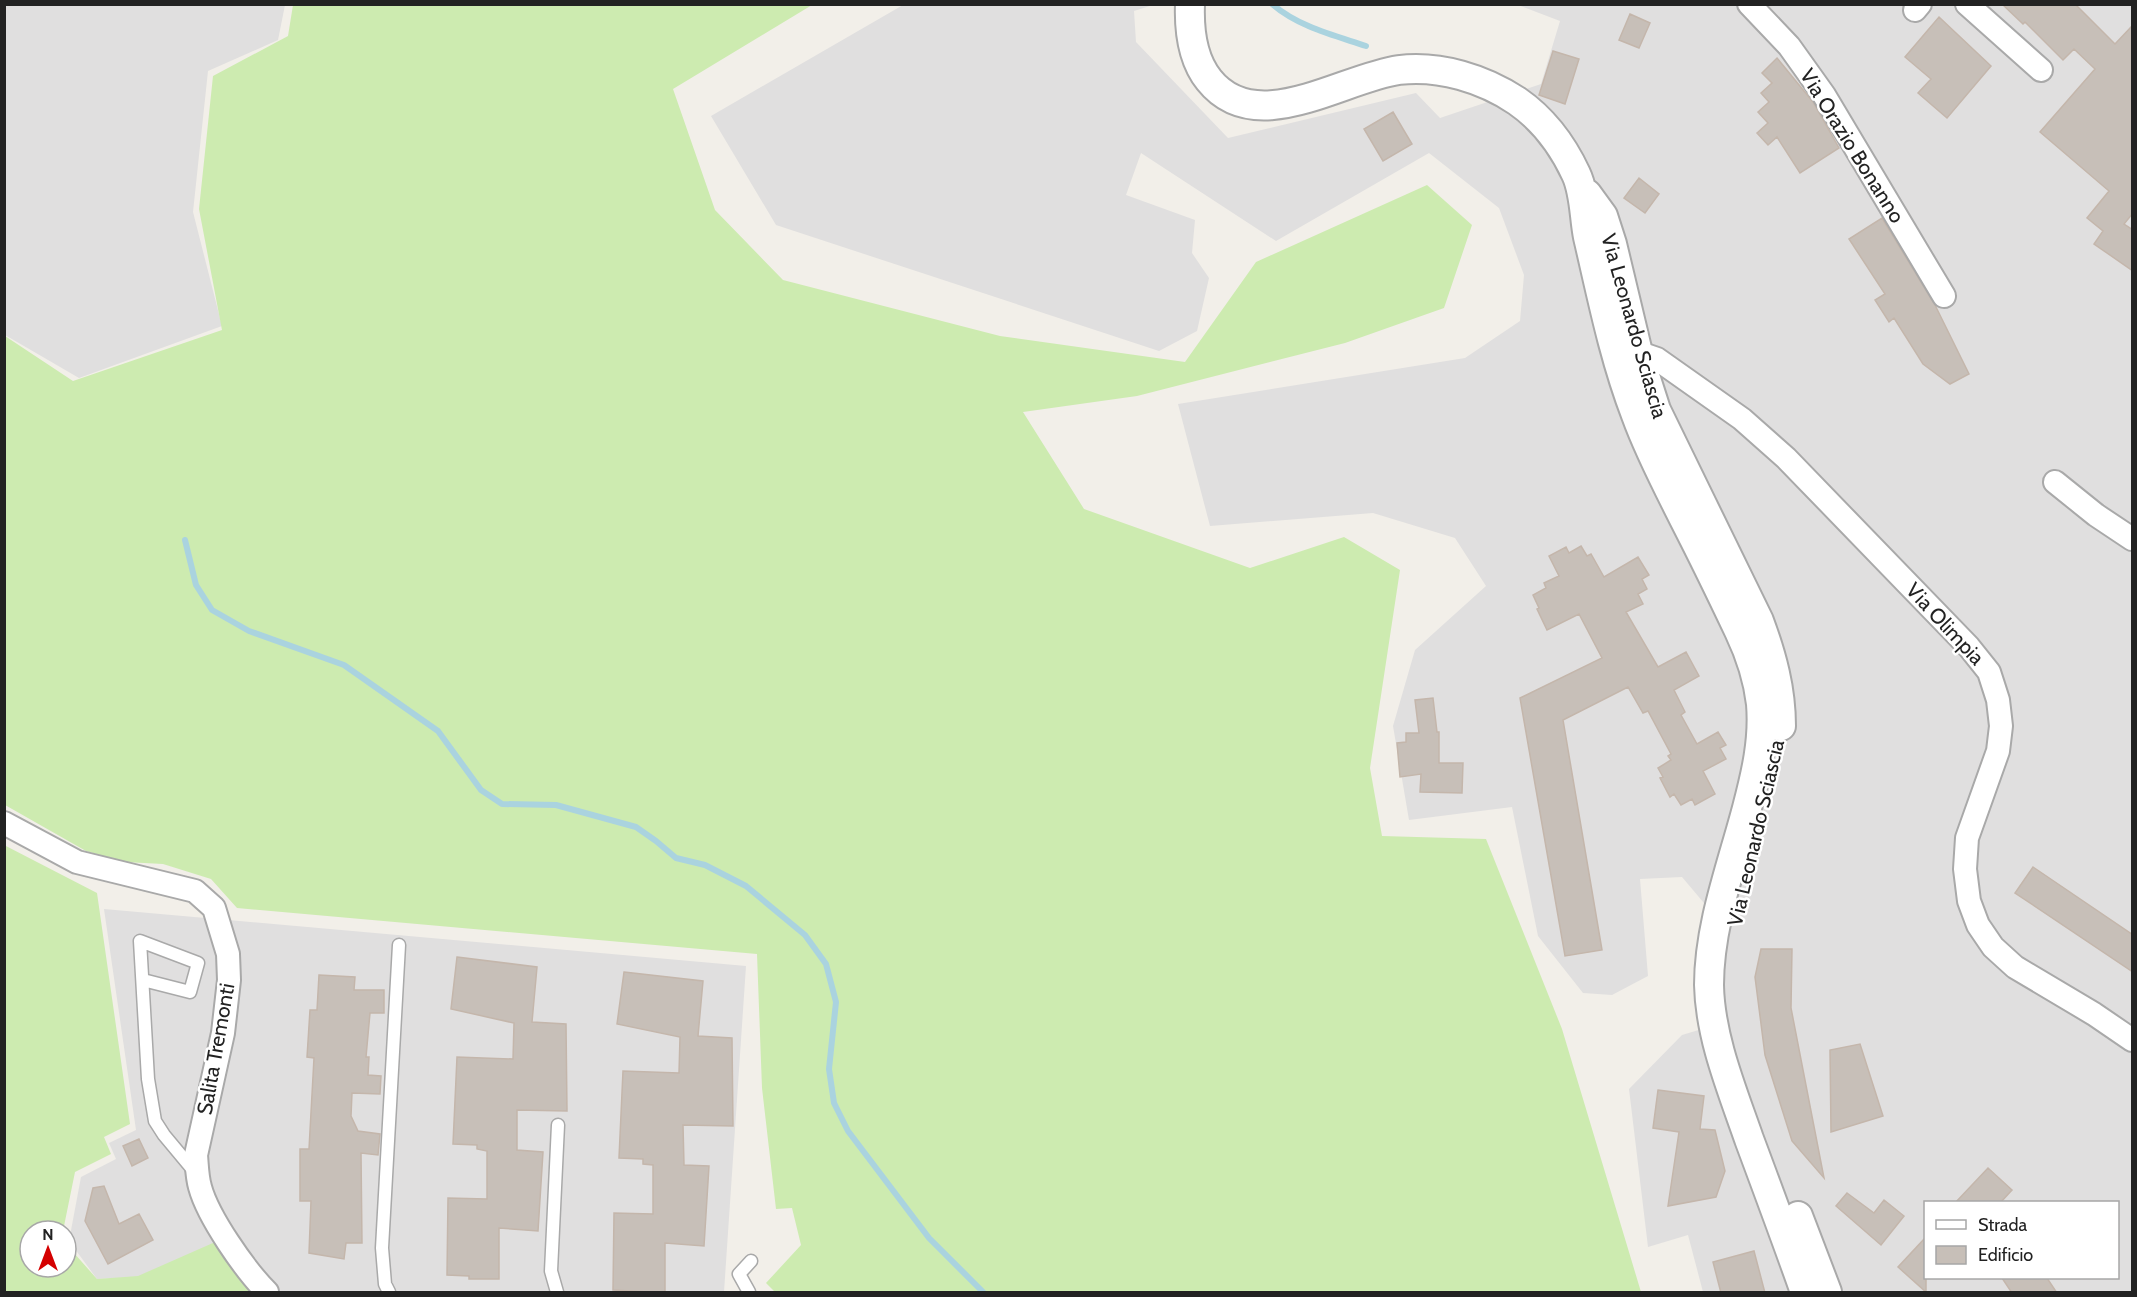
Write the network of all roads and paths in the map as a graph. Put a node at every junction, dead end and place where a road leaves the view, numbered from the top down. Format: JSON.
{"nodes":[{"id":1,"x":1190,"y":4,"type":"edge"},
{"id":2,"x":1749,"y":4,"type":"edge"},
{"id":3,"x":1967,"y":4,"type":"edge"},
{"id":4,"x":2041,"y":70,"type":"dead end"},
{"id":5,"x":1944,"y":296,"type":"dead end"},
{"id":6,"x":1626,"y":348,"type":"junction"},
{"id":7,"x":2055,"y":482,"type":"dead end"},
{"id":8,"x":2133,"y":539,"type":"edge"},
{"id":9,"x":1720,"y":566,"type":"junction"},
{"id":10,"x":4,"y":823,"type":"edge"},
{"id":11,"x":399,"y":945,"type":"dead end"},
{"id":12,"x":143,"y":981,"type":"junction"},
{"id":13,"x":2133,"y":1040,"type":"edge"},
{"id":14,"x":558,"y":1125,"type":"dead end"},
{"id":15,"x":197,"y":1174,"type":"junction"},
{"id":16,"x":752,"y":1262,"type":"dead end"},
{"id":17,"x":267,"y":1293,"type":"edge"},
{"id":18,"x":389,"y":1293,"type":"edge"},
{"id":19,"x":556,"y":1293,"type":"edge"},
{"id":20,"x":749,"y":1293,"type":"edge"},
{"id":21,"x":1805,"y":1293,"type":"edge"},
{"id":22,"x":1827,"y":1293,"type":"edge"}],
"edges":[{"from":1,"to":6,"type":"street","name":"Via Leonardo Sciascia"},
{"from":2,"to":5,"type":"street","name":"Via Orazio Bonanno"},
{"from":3,"to":4,"type":"street"},
{"from":6,"to":9,"type":"street","name":"Via Leonardo Sciascia"},
{"from":6,"to":13,"type":"street","name":"Via Olimpia"},
{"from":7,"to":8,"type":"street"},
{"from":9,"to":21,"type":"street","name":"Via Leonardo Sciascia"},
{"from":9,"to":22,"type":"street","name":"Via Leonardo Sciascia"},
{"from":10,"to":15,"type":"street","name":"Salita Tremonti"},
{"from":11,"to":18,"type":"lane"},
{"from":12,"to":12,"type":"lane"},
{"from":12,"to":15,"type":"lane"},
{"from":14,"to":19,"type":"lane"},
{"from":15,"to":17,"type":"street","name":"Salita Tremonti"},
{"from":16,"to":20,"type":"lane"}]}
